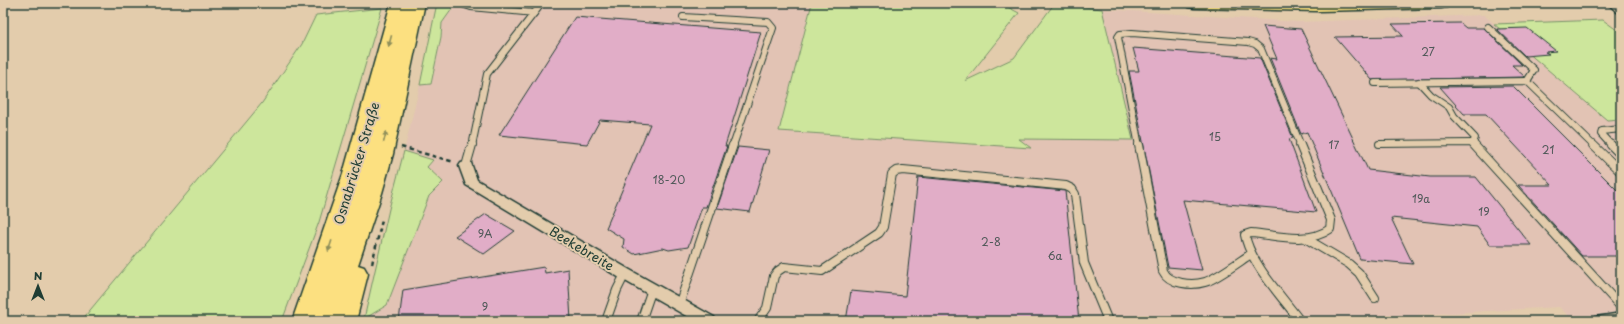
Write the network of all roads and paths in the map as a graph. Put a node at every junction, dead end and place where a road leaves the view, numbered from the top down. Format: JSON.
{"nodes":[{"id":1,"x":400,"y":3,"type":"edge"},
{"id":2,"x":416,"y":3,"type":"edge"},
{"id":3,"x":459,"y":3,"type":"edge"},
{"id":4,"x":542,"y":3,"type":"edge"},
{"id":5,"x":1194,"y":3,"type":"edge"},
{"id":6,"x":1441,"y":3,"type":"edge"},
{"id":7,"x":1612,"y":3,"type":"edge"},
{"id":8,"x":1621,"y":10,"type":"edge"},
{"id":9,"x":534,"y":13,"type":"junction"},
{"id":10,"x":683,"y":17,"type":"dead end"},
{"id":11,"x":1488,"y":27,"type":"dead end"},
{"id":12,"x":1527,"y":81,"type":"junction"},
{"id":13,"x":1375,"y":82,"type":"dead end"},
{"id":14,"x":1419,"y":82,"type":"junction"},
{"id":15,"x":1621,"y":129,"type":"edge"},
{"id":16,"x":1473,"y":143,"type":"junction"},
{"id":17,"x":1379,"y":144,"type":"dead end"},
{"id":18,"x":397,"y":146,"type":"dead end"},
{"id":19,"x":1621,"y":155,"type":"edge"},
{"id":20,"x":466,"y":166,"type":"junction"},
{"id":21,"x":1621,"y":172,"type":"edge"},
{"id":22,"x":376,"y":175,"type":"junction"},
{"id":23,"x":1304,"y":238,"type":"junction"},
{"id":24,"x":1251,"y":254,"type":"junction"},
{"id":25,"x":625,"y":274,"type":"junction"},
{"id":26,"x":652,"y":289,"type":"junction"},
{"id":27,"x":1375,"y":298,"type":"dead end"},
{"id":28,"x":679,"y":305,"type":"junction"},
{"id":29,"x":1621,"y":307,"type":"edge"},
{"id":30,"x":1621,"y":319,"type":"edge"},
{"id":31,"x":305,"y":321,"type":"edge"},
{"id":32,"x":324,"y":321,"type":"edge"},
{"id":33,"x":343,"y":321,"type":"edge"},
{"id":34,"x":606,"y":321,"type":"edge"},
{"id":35,"x":641,"y":321,"type":"edge"},
{"id":36,"x":708,"y":321,"type":"edge"},
{"id":37,"x":758,"y":321,"type":"edge"},
{"id":38,"x":1108,"y":321,"type":"edge"},
{"id":39,"x":1300,"y":321,"type":"edge"},
{"id":40,"x":1602,"y":321,"type":"edge"}],
"edges":[{"from":1,"to":31,"type":"highway","name":"Osnabrücker Straße","one_way":true},
{"from":22,"to":2,"type":"highway","name":"Osnabrücker Straße","one_way":true},
{"from":3,"to":9,"type":"lane"},
{"from":4,"to":9,"type":"lane"},
{"from":5,"to":6,"type":"main road"},
{"from":7,"to":8,"type":"street"},
{"from":9,"to":20,"type":"lane"},
{"from":10,"to":28,"type":"lane"},
{"from":11,"to":12,"type":"lane"},
{"from":12,"to":14,"type":"lane"},
{"from":12,"to":21,"type":"lane"},
{"from":13,"to":14,"type":"lane"},
{"from":14,"to":16,"type":"lane"},
{"from":15,"to":19,"type":"lane"},
{"from":16,"to":17,"type":"lane"},
{"from":16,"to":29,"type":"lane"},
{"from":18,"to":20,"type":"path"},
{"from":20,"to":25,"type":"street","name":"Beekebreite"},
{"from":22,"to":32,"type":"highway","name":"Osnabrücker Straße"},
{"from":22,"to":33,"type":"highway"},
{"from":23,"to":24,"type":"lane"},
{"from":23,"to":24,"type":"lane"},
{"from":23,"to":27,"type":"lane"},
{"from":24,"to":39,"type":"lane"},
{"from":25,"to":26,"type":"street","name":"Beekebreite"},
{"from":25,"to":34,"type":"lane"},
{"from":26,"to":28,"type":"street","name":"Beekebreite"},
{"from":26,"to":35,"type":"lane"},
{"from":28,"to":36,"type":"street","name":"Beekebreite"},
{"from":30,"to":40,"type":"street"},
{"from":37,"to":38,"type":"lane"}]}
